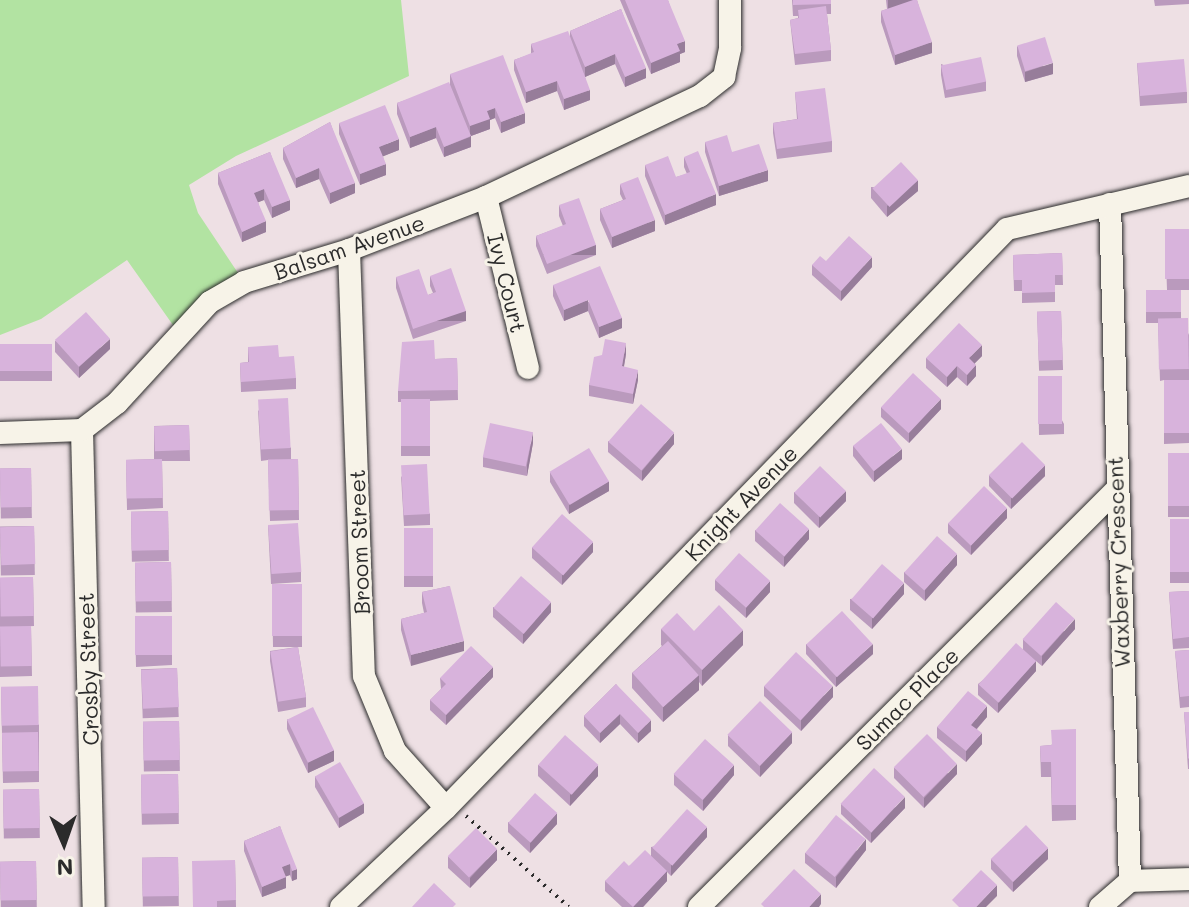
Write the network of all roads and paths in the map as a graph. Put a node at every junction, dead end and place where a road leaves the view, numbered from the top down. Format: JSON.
{"nodes":[{"id":1,"x":730,"y":0,"type":"edge"},
{"id":2,"x":1189,"y":186,"type":"edge"},
{"id":3,"x":486,"y":197,"type":"junction"},
{"id":4,"x":1110,"y":204,"type":"junction"},
{"id":5,"x":349,"y":250,"type":"junction"},
{"id":6,"x":528,"y":368,"type":"dead end"},
{"id":7,"x":82,"y":430,"type":"junction"},
{"id":8,"x":0,"y":433,"type":"edge"},
{"id":9,"x":1115,"y":491,"type":"junction"},
{"id":10,"x":448,"y":805,"type":"junction"},
{"id":11,"x":1189,"y":879,"type":"edge"},
{"id":12,"x":1130,"y":881,"type":"junction"},
{"id":13,"x":94,"y":907,"type":"edge"},
{"id":14,"x":341,"y":907,"type":"edge"},
{"id":15,"x":569,"y":907,"type":"edge"},
{"id":16,"x":699,"y":907,"type":"edge"},
{"id":17,"x":1100,"y":907,"type":"edge"}],
"edges":[{"from":1,"to":3,"type":"street","name":"Balsam Avenue"},
{"from":2,"to":4,"type":"street","name":"Knight Avenue"},
{"from":3,"to":5,"type":"street","name":"Balsam Avenue"},
{"from":3,"to":6,"type":"street","name":"Ivy Court"},
{"from":4,"to":9,"type":"street","name":"Waxberry Crescent"},
{"from":4,"to":10,"type":"street","name":"Knight Avenue"},
{"from":5,"to":7,"type":"street","name":"Balsam Avenue"},
{"from":5,"to":10,"type":"street","name":"Broom Street"},
{"from":7,"to":8,"type":"street"},
{"from":7,"to":13,"type":"street","name":"Crosby Street"},
{"from":9,"to":12,"type":"street","name":"Waxberry Crescent"},
{"from":9,"to":16,"type":"street","name":"Sumac Place"},
{"from":10,"to":14,"type":"street","name":"Knight Avenue"},
{"from":10,"to":15,"type":"path"},
{"from":11,"to":12,"type":"street"},
{"from":12,"to":17,"type":"street"}]}
